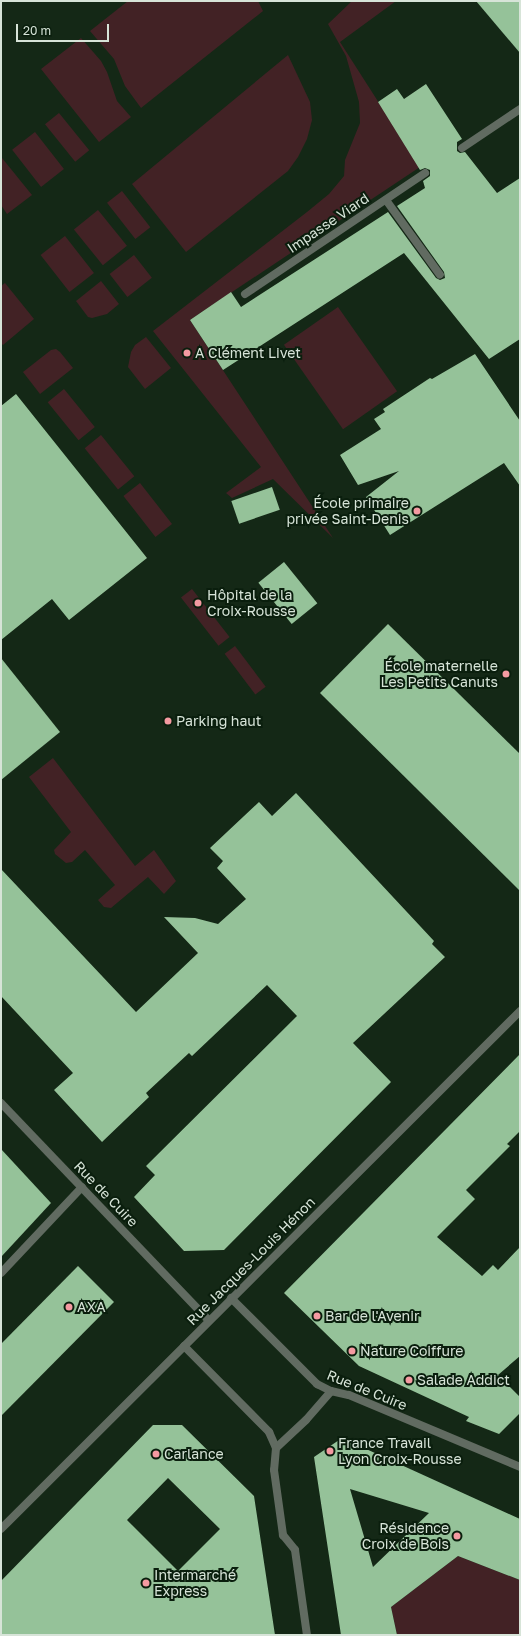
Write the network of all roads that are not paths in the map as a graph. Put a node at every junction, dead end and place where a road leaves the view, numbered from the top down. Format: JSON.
{"nodes":[{"id":1,"x":520,"y":109,"type":"edge"},
{"id":2,"x":462,"y":148,"type":"dead end"},
{"id":3,"x":425,"y":173,"type":"dead end"},
{"id":4,"x":386,"y":200,"type":"junction"},
{"id":5,"x":440,"y":275,"type":"dead end"},
{"id":6,"x":245,"y":294,"type":"dead end"},
{"id":7,"x":520,"y":1011,"type":"edge"},
{"id":8,"x":1,"y":1103,"type":"edge"},
{"id":9,"x":82,"y":1187,"type":"junction"},
{"id":10,"x":1,"y":1273,"type":"edge"},
{"id":11,"x":231,"y":1298,"type":"junction"},
{"id":12,"x":209,"y":1321,"type":"junction"},
{"id":13,"x":184,"y":1346,"type":"junction"},
{"id":14,"x":331,"y":1391,"type":"junction"},
{"id":15,"x":276,"y":1448,"type":"junction"},
{"id":16,"x":520,"y":1467,"type":"edge"},
{"id":17,"x":1,"y":1529,"type":"edge"},
{"id":18,"x":307,"y":1635,"type":"edge"}],
"edges":[{"from":1,"to":2,"type":"street"},
{"from":3,"to":4,"type":"street","name":"Impasse Viard"},
{"from":4,"to":5,"type":"street"},
{"from":4,"to":6,"type":"street","name":"Impasse Viard"},
{"from":7,"to":11,"type":"street","name":"Rue Jacques-Louis Hénon"},
{"from":8,"to":9,"type":"street","name":"Rue de Cuire"},
{"from":9,"to":10,"type":"street"},
{"from":9,"to":12,"type":"street","name":"Rue de Cuire"},
{"from":11,"to":12,"type":"street","name":"Rue Jacques-Louis Hénon"},
{"from":11,"to":14,"type":"street","name":"Rue de Cuire"},
{"from":12,"to":13,"type":"street","name":"Rue Jacques-Louis Hénon"},
{"from":13,"to":15,"type":"street"},
{"from":13,"to":17,"type":"street","name":"Rue Jacques-Louis Hénon"},
{"from":14,"to":15,"type":"street"},
{"from":14,"to":16,"type":"street","name":"Rue de Cuire"},
{"from":15,"to":18,"type":"street"}]}
